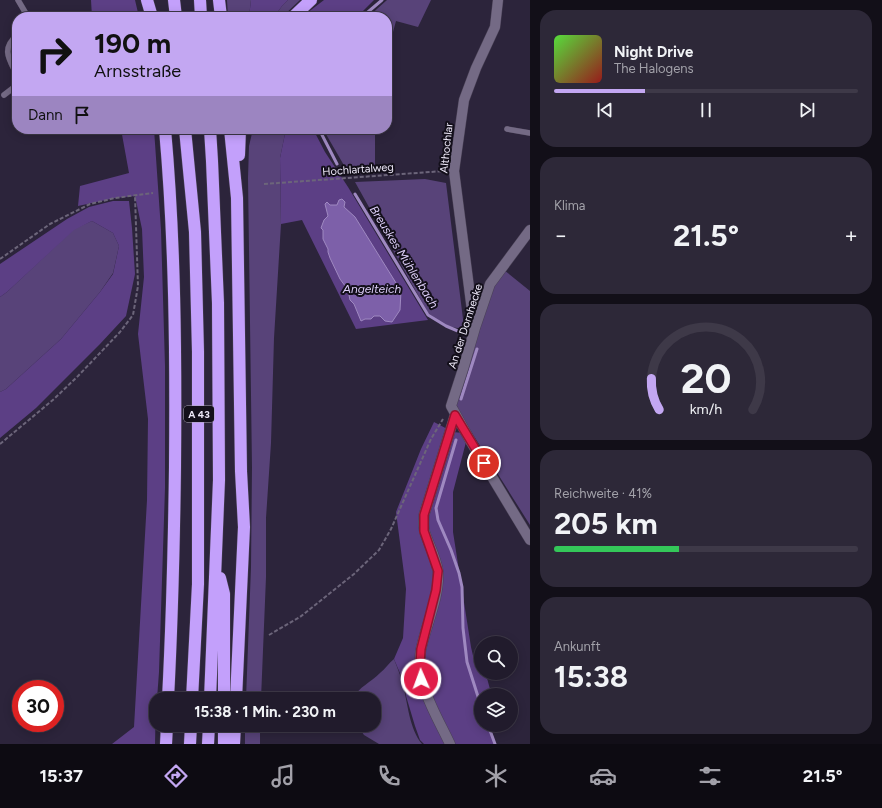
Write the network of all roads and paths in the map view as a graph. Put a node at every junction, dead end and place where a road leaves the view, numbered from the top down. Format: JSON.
{"nodes":[{"id":1,"x":18,"y":0,"type":"edge"},
{"id":2,"x":147,"y":0,"type":"edge"},
{"id":3,"x":157,"y":0,"type":"edge"},
{"id":4,"x":174,"y":0,"type":"edge"},
{"id":5,"x":200,"y":0,"type":"edge"},
{"id":6,"x":219,"y":0,"type":"edge"},
{"id":7,"x":312,"y":0,"type":"edge"},
{"id":8,"x":498,"y":0,"type":"edge"},
{"id":9,"x":25,"y":12,"type":"edge"},
{"id":10,"x":151,"y":12,"type":"edge"},
{"id":11,"x":158,"y":12,"type":"edge"},
{"id":12,"x":175,"y":12,"type":"edge"},
{"id":13,"x":201,"y":12,"type":"edge"},
{"id":14,"x":220,"y":12,"type":"edge"},
{"id":15,"x":299,"y":12,"type":"edge"},
{"id":16,"x":12,"y":40,"type":"edge"},
{"id":17,"x":12,"y":63,"type":"edge"},
{"id":18,"x":12,"y":89,"type":"edge"},
{"id":19,"x":4,"y":95,"type":"dead end"},
{"id":20,"x":507,"y":129,"type":"dead end"},
{"id":21,"x":530,"y":133,"type":"edge"},
{"id":22,"x":165,"y":134,"type":"edge"},
{"id":23,"x":185,"y":134,"type":"edge"},
{"id":24,"x":210,"y":134,"type":"edge"},
{"id":25,"x":230,"y":134,"type":"edge"},
{"id":26,"x":240,"y":134,"type":"edge"},
{"id":27,"x":454,"y":171,"type":"junction"},
{"id":28,"x":264,"y":184,"type":"dead end"},
{"id":29,"x":153,"y":193,"type":"dead end"},
{"id":30,"x":135,"y":196,"type":"junction"},
{"id":31,"x":236,"y":198,"type":"junction"},
{"id":32,"x":530,"y":230,"type":"edge"},
{"id":33,"x":0,"y":259,"type":"edge"},
{"id":34,"x":475,"y":328,"type":"junction"},
{"id":35,"x":453,"y":410,"type":"junction"},
{"id":36,"x":0,"y":444,"type":"edge"},
{"id":37,"x":530,"y":540,"type":"edge"},
{"id":38,"x":216,"y":557,"type":"junction"},
{"id":39,"x":269,"y":635,"type":"dead end"},
{"id":40,"x":168,"y":692,"type":"edge"},
{"id":41,"x":192,"y":692,"type":"edge"},
{"id":42,"x":210,"y":692,"type":"edge"},
{"id":43,"x":224,"y":692,"type":"edge"},
{"id":44,"x":236,"y":692,"type":"edge"},
{"id":45,"x":167,"y":732,"type":"edge"},
{"id":46,"x":191,"y":732,"type":"edge"},
{"id":47,"x":209,"y":732,"type":"edge"},
{"id":48,"x":224,"y":732,"type":"edge"},
{"id":49,"x":235,"y":732,"type":"edge"},
{"id":50,"x":166,"y":744,"type":"edge"},
{"id":51,"x":190,"y":744,"type":"edge"},
{"id":52,"x":208,"y":744,"type":"edge"},
{"id":53,"x":224,"y":744,"type":"edge"},
{"id":54,"x":234,"y":744,"type":"edge"},
{"id":55,"x":450,"y":744,"type":"edge"}],
"edges":[{"from":1,"to":9,"type":"lane"},
{"from":2,"to":10,"type":"highway"},
{"from":3,"to":11,"type":"highway"},
{"from":4,"to":12,"type":"highway"},
{"from":5,"to":13,"type":"highway"},
{"from":6,"to":14,"type":"highway"},
{"from":7,"to":15,"type":"highway"},
{"from":8,"to":27,"type":"street","name":"Althochlar"},
{"from":16,"to":17,"type":"lane"},
{"from":18,"to":19,"type":"lane"},
{"from":20,"to":21,"type":"lane"},
{"from":22,"to":40,"type":"highway"},
{"from":23,"to":41,"type":"highway","number":"A 43"},
{"from":24,"to":38,"type":"highway","number":"A 43"},
{"from":25,"to":31,"type":"highway"},
{"from":26,"to":31,"type":"highway"},
{"from":27,"to":28,"type":"path","name":"Hochlartalweg"},
{"from":27,"to":34,"type":"street","name":"Althochlar"},
{"from":29,"to":30,"type":"path"},
{"from":30,"to":33,"type":"path"},
{"from":30,"to":36,"type":"path"},
{"from":31,"to":44,"type":"highway"},
{"from":32,"to":34,"type":"street","name":"An der Dornhecke"},
{"from":34,"to":35,"type":"street","name":"An der Dornhecke"},
{"from":35,"to":37,"type":"street"},
{"from":35,"to":39,"type":"path"},
{"from":35,"to":55,"type":"street","name":"An der Dornhecke"},
{"from":38,"to":42,"type":"highway","number":"A 43"},
{"from":38,"to":43,"type":"highway"},
{"from":45,"to":50,"type":"highway"},
{"from":46,"to":51,"type":"highway"},
{"from":47,"to":52,"type":"highway"},
{"from":48,"to":53,"type":"highway"},
{"from":49,"to":54,"type":"highway"}]}
